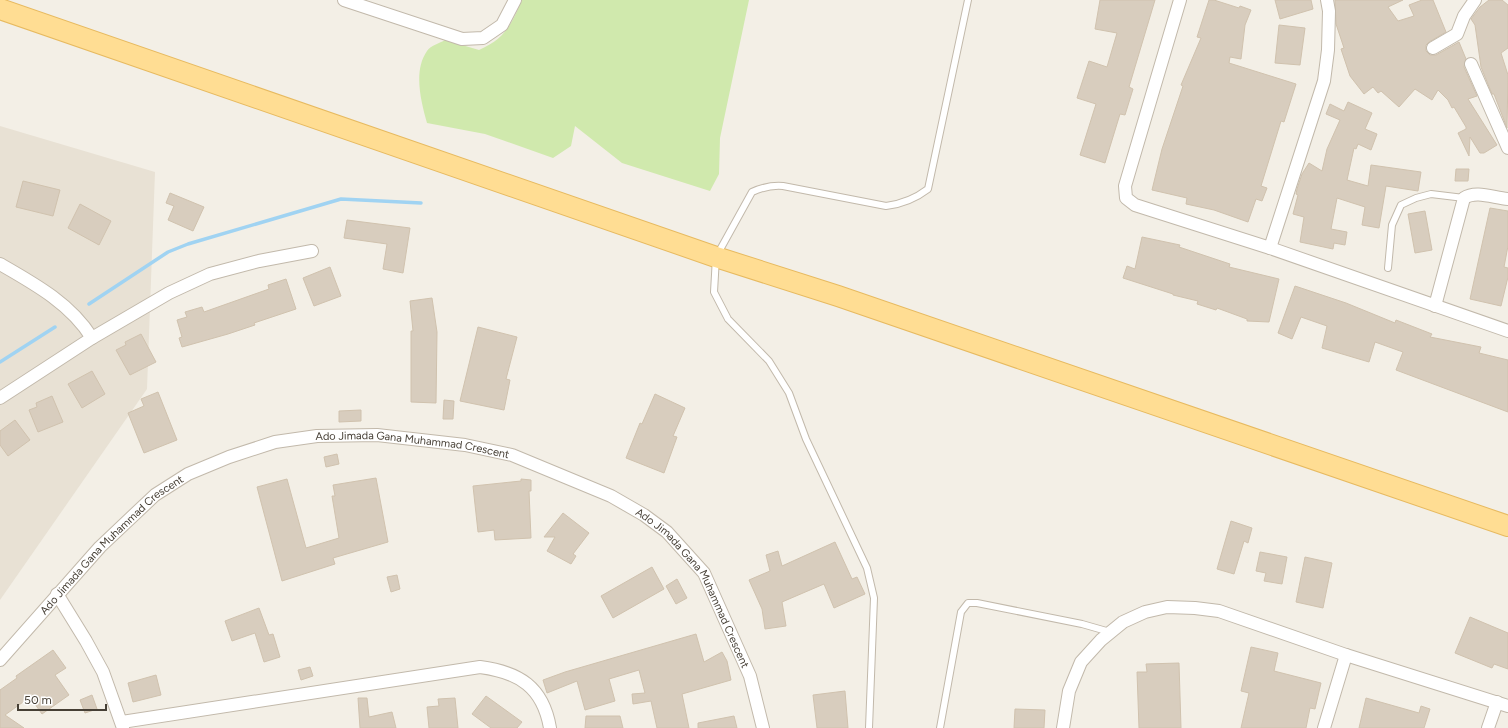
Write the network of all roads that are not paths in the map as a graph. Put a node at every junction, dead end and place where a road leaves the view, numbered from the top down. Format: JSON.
{"nodes":[{"id":1,"x":344,"y":0,"type":"edge"},
{"id":2,"x":515,"y":0,"type":"edge"},
{"id":3,"x":968,"y":0,"type":"edge"},
{"id":4,"x":1180,"y":0,"type":"edge"},
{"id":5,"x":1327,"y":0,"type":"edge"},
{"id":6,"x":1475,"y":0,"type":"edge"},
{"id":7,"x":0,"y":9,"type":"edge"},
{"id":8,"x":1433,"y":48,"type":"dead end"},
{"id":9,"x":1471,"y":64,"type":"dead end"},
{"id":10,"x":1508,"y":148,"type":"edge"},
{"id":11,"x":1464,"y":198,"type":"junction"},
{"id":12,"x":1508,"y":198,"type":"edge"},
{"id":13,"x":1270,"y":248,"type":"junction"},
{"id":14,"x":312,"y":251,"type":"dead end"},
{"id":15,"x":716,"y":257,"type":"junction"},
{"id":16,"x":0,"y":264,"type":"edge"},
{"id":17,"x":1388,"y":268,"type":"dead end"},
{"id":18,"x":1435,"y":306,"type":"junction"},
{"id":19,"x":1508,"y":331,"type":"edge"},
{"id":20,"x":92,"y":338,"type":"junction"},
{"id":21,"x":0,"y":398,"type":"edge"},
{"id":22,"x":1508,"y":526,"type":"edge"},
{"id":23,"x":57,"y":594,"type":"junction"},
{"id":24,"x":1110,"y":632,"type":"junction"},
{"id":25,"x":1346,"y":655,"type":"junction"},
{"id":26,"x":0,"y":660,"type":"edge"},
{"id":27,"x":1502,"y":704,"type":"edge"},
{"id":28,"x":123,"y":725,"type":"edge"},
{"id":29,"x":550,"y":728,"type":"edge"},
{"id":30,"x":763,"y":728,"type":"edge"},
{"id":31,"x":869,"y":728,"type":"edge"},
{"id":32,"x":940,"y":728,"type":"edge"},
{"id":33,"x":1063,"y":728,"type":"edge"},
{"id":34,"x":1324,"y":728,"type":"edge"},
{"id":35,"x":1488,"y":728,"type":"edge"}],
"edges":[{"from":1,"to":2,"type":"street"},
{"from":3,"to":15,"type":"lane"},
{"from":4,"to":13,"type":"street"},
{"from":5,"to":13,"type":"street"},
{"from":6,"to":8,"type":"street"},
{"from":7,"to":15,"type":"main road"},
{"from":9,"to":10,"type":"street"},
{"from":11,"to":12,"type":"street"},
{"from":11,"to":17,"type":"lane"},
{"from":11,"to":18,"type":"street"},
{"from":13,"to":18,"type":"street"},
{"from":14,"to":20,"type":"street"},
{"from":15,"to":22,"type":"main road"},
{"from":15,"to":31,"type":"lane"},
{"from":16,"to":20,"type":"street"},
{"from":18,"to":19,"type":"street"},
{"from":20,"to":21,"type":"street"},
{"from":23,"to":26,"type":"street","name":"Ado Jimada Gana Muhammad Crescent"},
{"from":23,"to":28,"type":"street"},
{"from":23,"to":30,"type":"street","name":"Ado Jimada Gana Muhammad Crescent"},
{"from":24,"to":25,"type":"street"},
{"from":24,"to":32,"type":"lane"},
{"from":24,"to":33,"type":"street"},
{"from":25,"to":27,"type":"street"},
{"from":25,"to":34,"type":"street"},
{"from":27,"to":35,"type":"street"},
{"from":28,"to":29,"type":"street"}]}
